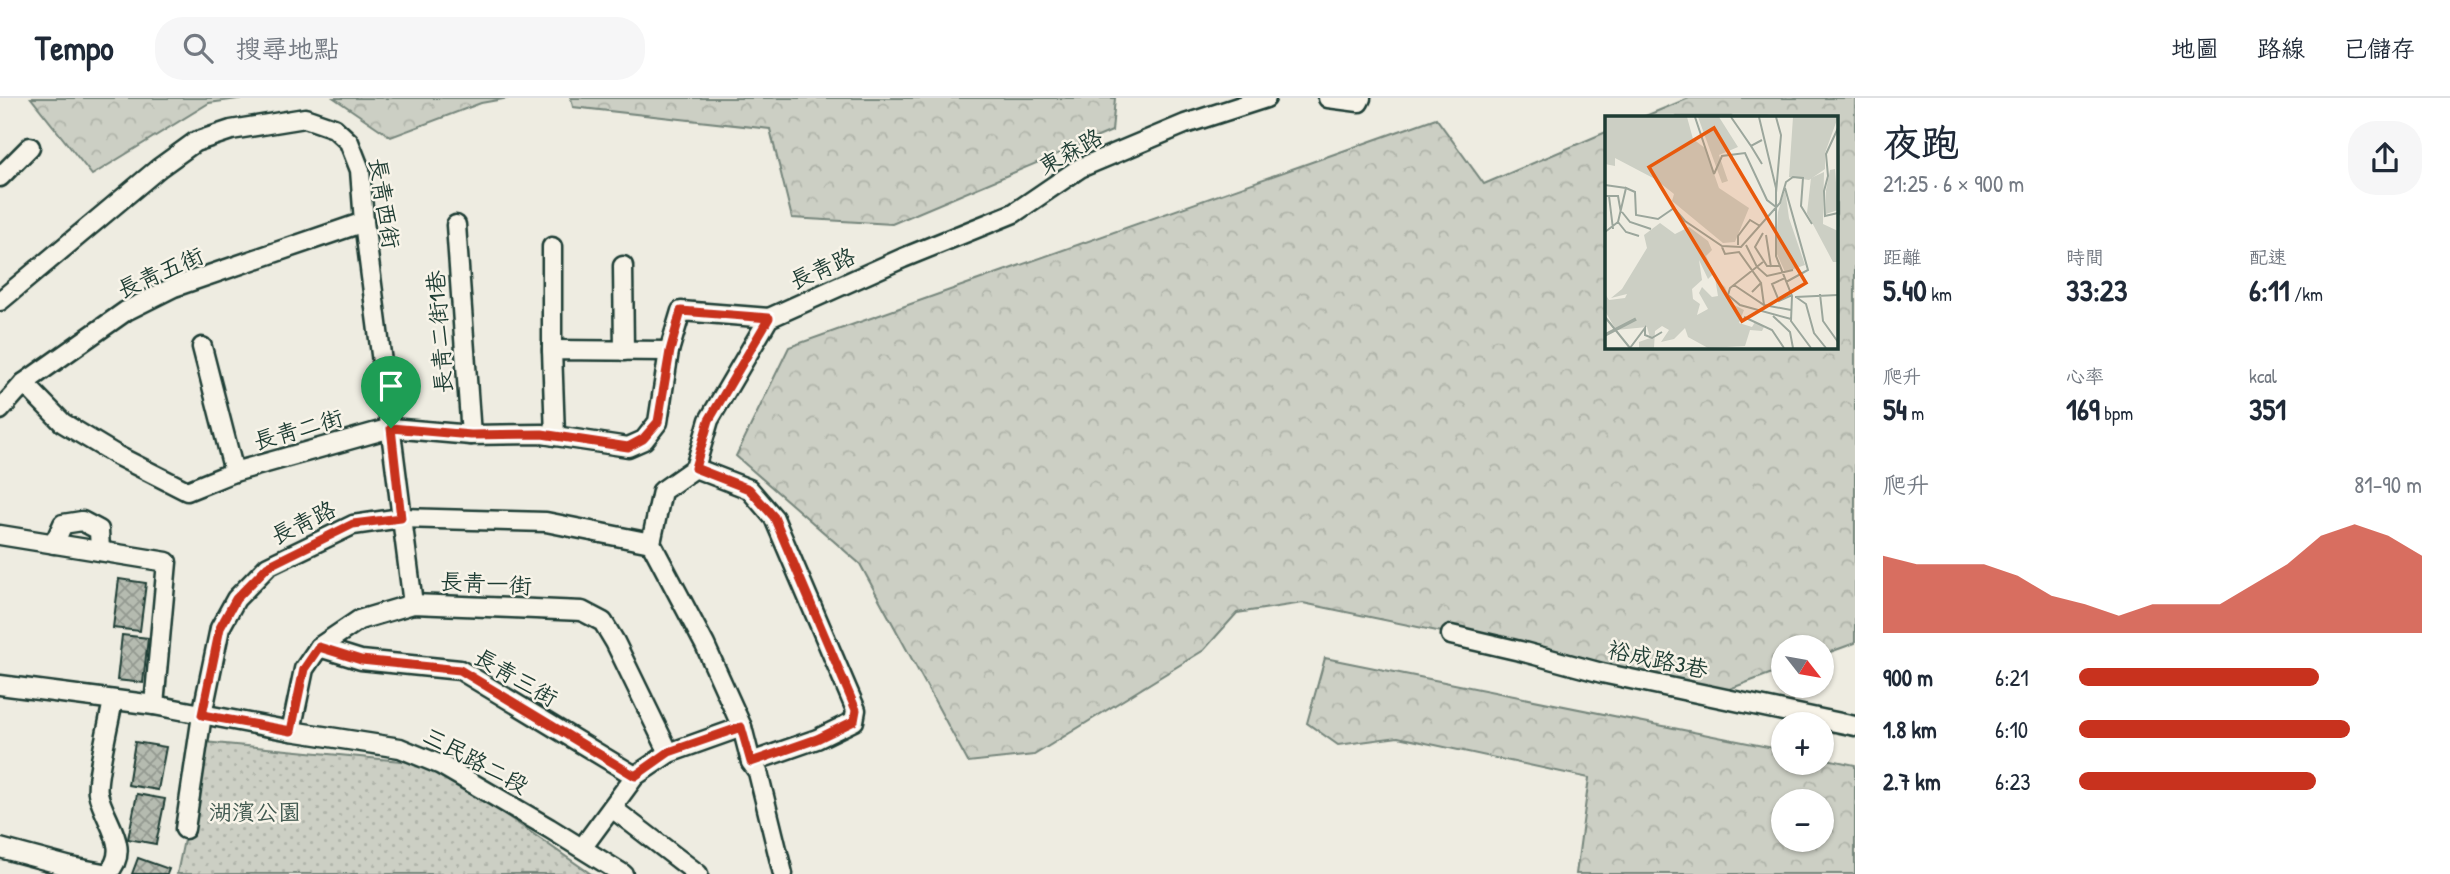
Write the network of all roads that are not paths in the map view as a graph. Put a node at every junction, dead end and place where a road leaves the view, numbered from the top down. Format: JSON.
{"nodes":[{"id":1,"x":1266,"y":98,"type":"edge"},
{"id":2,"x":1328,"y":98,"type":"edge"},
{"id":3,"x":1361,"y":98,"type":"edge"},
{"id":4,"x":30,"y":146,"type":"dead end"},
{"id":5,"x":0,"y":177,"type":"edge"},
{"id":6,"x":364,"y":222,"type":"junction"},
{"id":7,"x":456,"y":225,"type":"dead end"},
{"id":8,"x":552,"y":247,"type":"dead end"},
{"id":9,"x":903,"y":258,"type":"joint"},
{"id":10,"x":623,"y":266,"type":"dead end"},
{"id":11,"x":0,"y":301,"type":"edge"},
{"id":12,"x":769,"y":318,"type":"junction"},
{"id":13,"x":202,"y":347,"type":"dead end"},
{"id":14,"x":552,"y":350,"type":"junction"},
{"id":15,"x":624,"y":351,"type":"junction"},
{"id":16,"x":670,"y":351,"type":"junction"},
{"id":17,"x":24,"y":383,"type":"junction"},
{"id":18,"x":0,"y":410,"type":"edge"},
{"id":19,"x":391,"y":428,"type":"junction"},
{"id":20,"x":471,"y":435,"type":"junction"},
{"id":21,"x":555,"y":436,"type":"junction"},
{"id":22,"x":695,"y":468,"type":"junction"},
{"id":23,"x":234,"y":472,"type":"junction"},
{"id":24,"x":401,"y":518,"type":"junction"},
{"id":25,"x":0,"y":535,"type":"edge"},
{"id":26,"x":651,"y":543,"type":"junction"},
{"id":27,"x":54,"y":544,"type":"junction"},
{"id":28,"x":100,"y":551,"type":"junction"},
{"id":29,"x":413,"y":604,"type":"junction"},
{"id":30,"x":1451,"y":635,"type":"dead end"},
{"id":31,"x":319,"y":647,"type":"junction"},
{"id":32,"x":0,"y":685,"type":"edge"},
{"id":33,"x":113,"y":700,"type":"junction"},
{"id":34,"x":154,"y":705,"type":"junction"},
{"id":35,"x":202,"y":715,"type":"junction"},
{"id":36,"x":1855,"y":726,"type":"edge"},
{"id":37,"x":741,"y":727,"type":"junction"},
{"id":38,"x":291,"y":731,"type":"junction"},
{"id":39,"x":669,"y":752,"type":"junction"},
{"id":40,"x":751,"y":762,"type":"junction"},
{"id":41,"x":635,"y":776,"type":"junction"},
{"id":42,"x":612,"y":808,"type":"junction"},
{"id":43,"x":185,"y":829,"type":"dead end"},
{"id":44,"x":0,"y":848,"type":"edge"},
{"id":45,"x":582,"y":848,"type":"junction"},
{"id":46,"x":107,"y":874,"type":"edge"},
{"id":47,"x":623,"y":874,"type":"edge"},
{"id":48,"x":698,"y":874,"type":"edge"},
{"id":49,"x":783,"y":874,"type":"edge"}],
"edges":[{"from":1,"to":9,"type":"street","name":"東森路"},
{"from":2,"to":3,"type":"street"},
{"from":4,"to":5,"type":"street"},
{"from":6,"to":11,"type":"street","name":"長青西街"},
{"from":6,"to":17,"type":"street","name":"長青五街"},
{"from":6,"to":19,"type":"street","name":"長青西街"},
{"from":7,"to":20,"type":"street","name":"長青二街1巷"},
{"from":8,"to":14,"type":"street"},
{"from":9,"to":12,"type":"street","name":"長青路"},
{"from":10,"to":15,"type":"street"},
{"from":12,"to":16,"type":"street"},
{"from":12,"to":22,"type":"street"},
{"from":13,"to":23,"type":"street","name":"長青二街"},
{"from":14,"to":15,"type":"street"},
{"from":14,"to":21,"type":"street"},
{"from":15,"to":16,"type":"street"},
{"from":16,"to":21,"type":"street","name":"長青二街"},
{"from":17,"to":18,"type":"street","name":"長青五街"},
{"from":17,"to":23,"type":"street"},
{"from":19,"to":20,"type":"street","name":"長青二街"},
{"from":19,"to":23,"type":"street","name":"長青二街"},
{"from":19,"to":24,"type":"street","name":"長青西街"},
{"from":20,"to":21,"type":"street","name":"長青二街"},
{"from":22,"to":26,"type":"street"},
{"from":22,"to":40,"type":"street"},
{"from":24,"to":26,"type":"street","name":"長青路"},
{"from":24,"to":29,"type":"street","name":"長青西街"},
{"from":24,"to":35,"type":"street","name":"長青路"},
{"from":25,"to":27,"type":"street"},
{"from":26,"to":37,"type":"street"},
{"from":27,"to":28,"type":"street"},
{"from":27,"to":28,"type":"street"},
{"from":28,"to":34,"type":"street"},
{"from":29,"to":31,"type":"street","name":"長青一街"},
{"from":29,"to":39,"type":"street","name":"長青一街"},
{"from":30,"to":36,"type":"street","name":"裕成路3巷"},
{"from":31,"to":38,"type":"street","name":"長青一街"},
{"from":31,"to":41,"type":"street","name":"長青三街"},
{"from":32,"to":33,"type":"street","name":"三民路二段"},
{"from":33,"to":34,"type":"street","name":"三民路二段"},
{"from":33,"to":46,"type":"street"},
{"from":34,"to":35,"type":"street","name":"三民路二段"},
{"from":35,"to":38,"type":"street","name":"三民路二段"},
{"from":35,"to":43,"type":"street","name":"長青路"},
{"from":37,"to":39,"type":"street"},
{"from":37,"to":40,"type":"street"},
{"from":38,"to":45,"type":"street","name":"三民路二段"},
{"from":39,"to":41,"type":"street"},
{"from":40,"to":49,"type":"street"},
{"from":41,"to":42,"type":"street"},
{"from":42,"to":45,"type":"street"},
{"from":42,"to":48,"type":"street"},
{"from":44,"to":46,"type":"street"},
{"from":45,"to":47,"type":"street","name":"三民路二段"}]}
